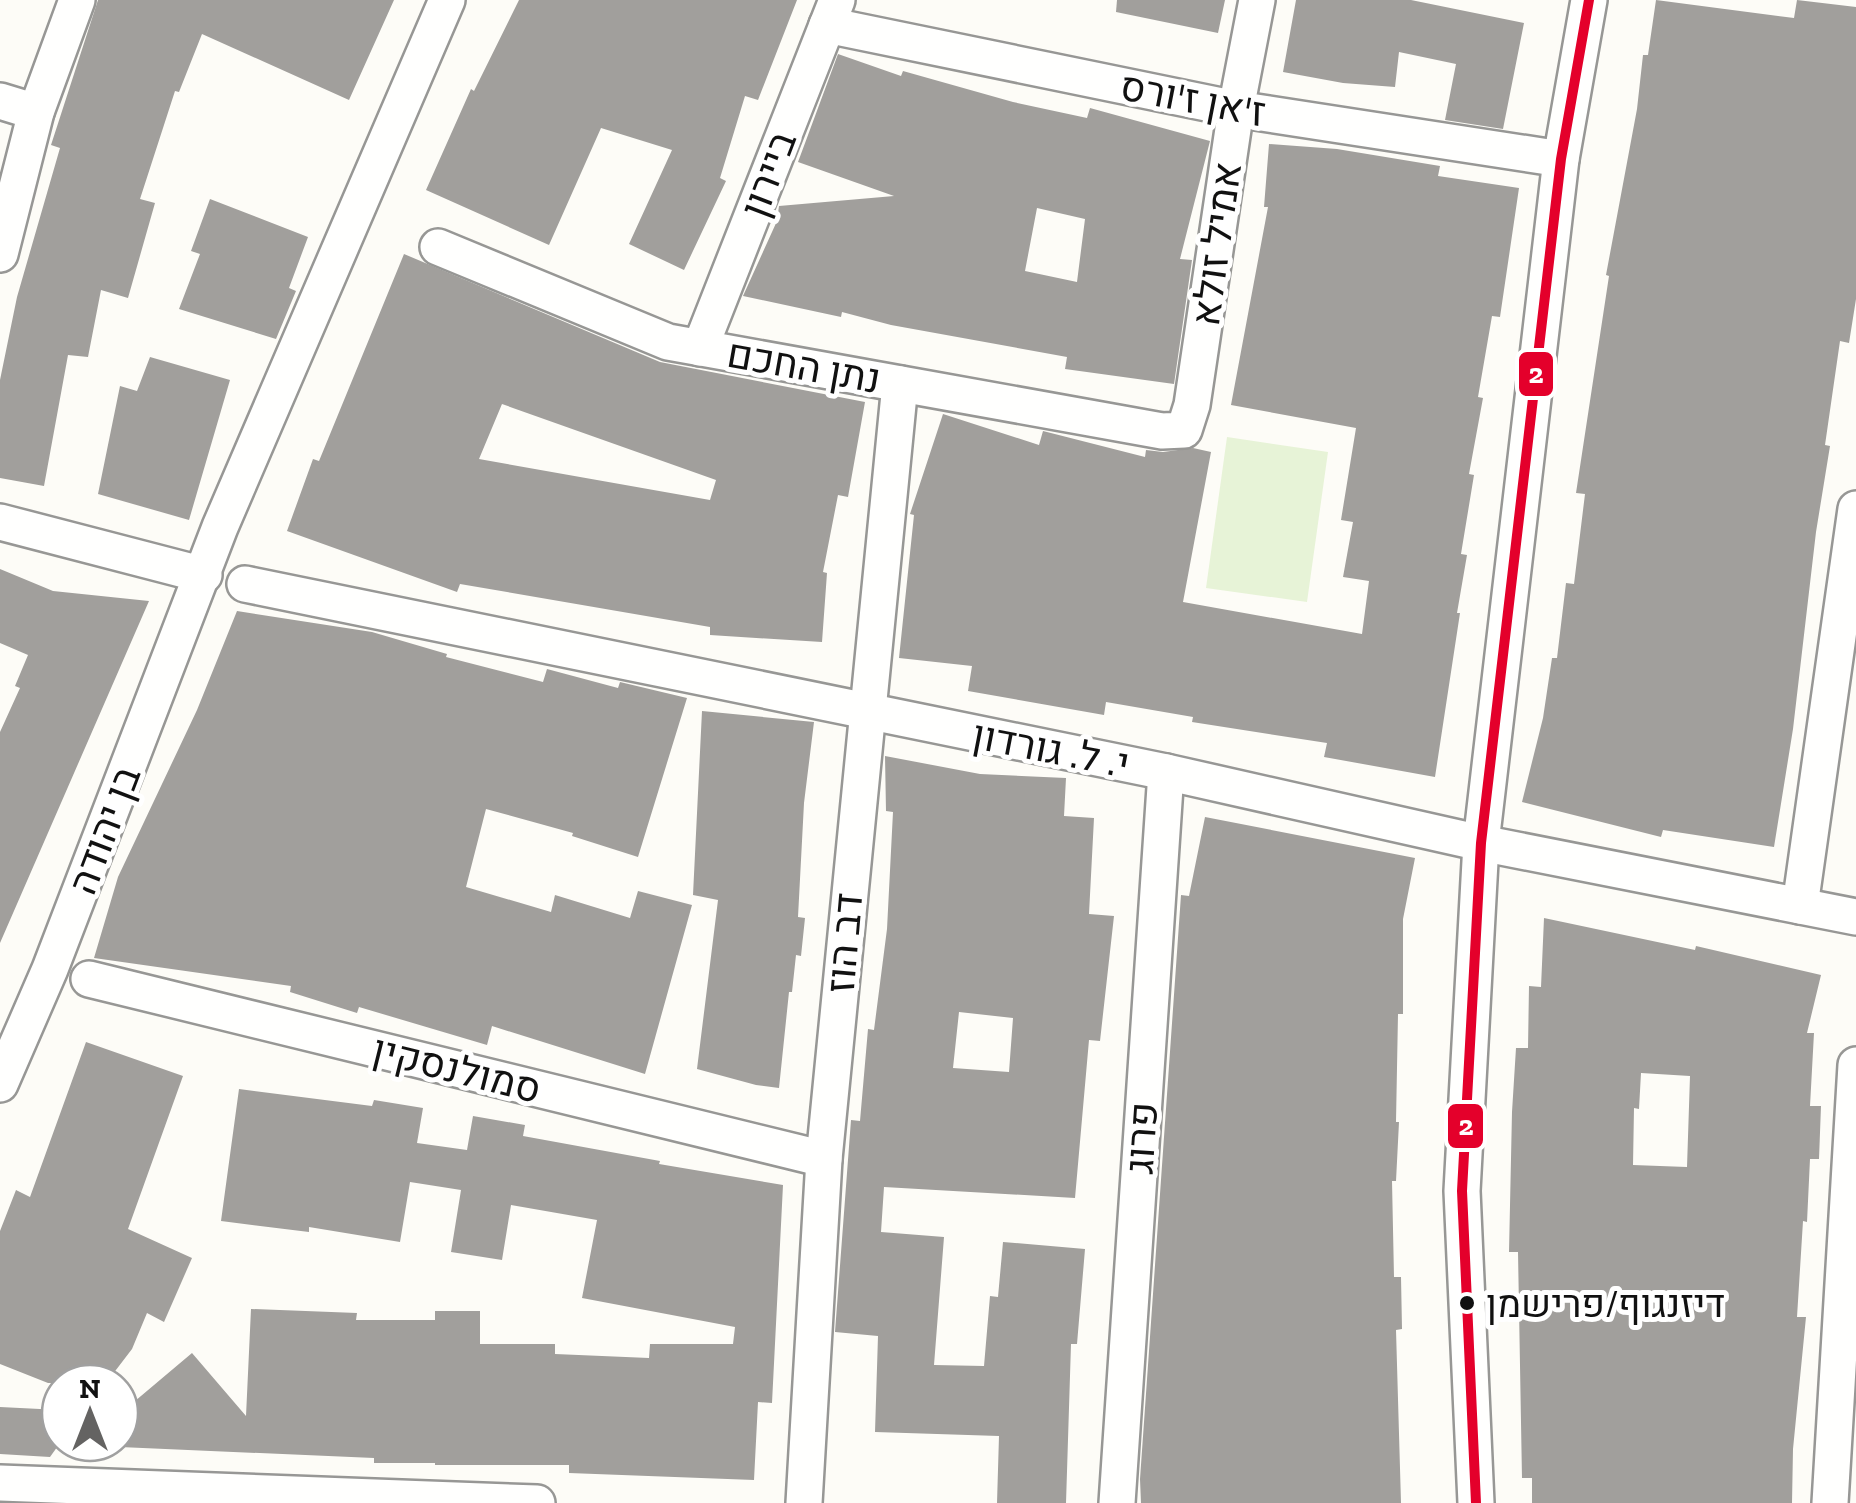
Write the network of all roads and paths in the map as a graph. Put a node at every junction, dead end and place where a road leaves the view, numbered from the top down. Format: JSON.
{"nodes":[{"id":1,"x":77,"y":0,"type":"edge"},
{"id":2,"x":447,"y":0,"type":"edge"},
{"id":3,"x":1258,"y":0,"type":"edge"},
{"id":4,"x":1589,"y":0,"type":"edge"},
{"id":5,"x":832,"y":12,"type":"edge"},
{"id":6,"x":0,"y":101,"type":"edge"},
{"id":7,"x":1236,"y":109,"type":"junction"},
{"id":8,"x":36,"y":112,"type":"junction"},
{"id":9,"x":1561,"y":159,"type":"junction"},
{"id":10,"x":438,"y":247,"type":"dead end"},
{"id":11,"x":0,"y":254,"type":"edge"},
{"id":12,"x":700,"y":348,"type":"junction"},
{"id":13,"x":900,"y":384,"type":"junction"},
{"id":14,"x":1184,"y":430,"type":"joint"},
{"id":15,"x":1856,"y":510,"type":"edge"},
{"id":16,"x":0,"y":522,"type":"edge"},
{"id":17,"x":204,"y":575,"type":"junction"},
{"id":18,"x":245,"y":584,"type":"dead end"},
{"id":19,"x":1850,"y":586,"type":"edge"},
{"id":20,"x":865,"y":712,"type":"junction"},
{"id":21,"x":1166,"y":772,"type":"junction"},
{"id":22,"x":1481,"y":843,"type":"junction"},
{"id":23,"x":1800,"y":906,"type":"junction"},
{"id":24,"x":1856,"y":917,"type":"edge"},
{"id":25,"x":89,"y":979,"type":"dead end"},
{"id":26,"x":1856,"y":1065,"type":"edge"},
{"id":27,"x":0,"y":1084,"type":"edge"},
{"id":28,"x":824,"y":1159,"type":"junction"},
{"id":29,"x":0,"y":1482,"type":"edge"},
{"id":30,"x":471,"y":1502,"type":"edge"},
{"id":31,"x":537,"y":1503,"type":"edge"},
{"id":32,"x":804,"y":1503,"type":"edge"},
{"id":33,"x":1117,"y":1503,"type":"edge"},
{"id":34,"x":1476,"y":1503,"type":"edge"},
{"id":35,"x":1830,"y":1503,"type":"edge"}],
"edges":[{"from":1,"to":8,"type":"street"},
{"from":2,"to":17,"type":"street","name":"בן יהודה"},
{"from":3,"to":7,"type":"street","name":"אמיל זולא"},
{"from":4,"to":9,"type":"street"},
{"from":5,"to":7,"type":"street","name":"ז'אן ז'ורס"},
{"from":5,"to":12,"type":"street","name":"ביירון"},
{"from":6,"to":8,"type":"street"},
{"from":7,"to":9,"type":"street","name":"ז'אן ז'ורס"},
{"from":7,"to":14,"type":"street","name":"אמיל זולא"},
{"from":8,"to":11,"type":"street"},
{"from":9,"to":22,"type":"street"},
{"from":10,"to":12,"type":"street","name":"נתן החכם"},
{"from":12,"to":13,"type":"street","name":"נתן החכם"},
{"from":13,"to":14,"type":"street","name":"נתן החכם"},
{"from":13,"to":20,"type":"street","name":"דב הוז"},
{"from":15,"to":19,"type":"street"},
{"from":16,"to":17,"type":"street"},
{"from":17,"to":27,"type":"street","name":"בן יהודה"},
{"from":18,"to":20,"type":"street","name":"י. ל. גורדון"},
{"from":19,"to":23,"type":"street"},
{"from":20,"to":21,"type":"street","name":"י. ל. גורדון"},
{"from":20,"to":28,"type":"street","name":"דב הוז"},
{"from":21,"to":22,"type":"street","name":"י. ל. גורדון"},
{"from":21,"to":33,"type":"street","name":"פרוג"},
{"from":22,"to":23,"type":"street","name":"י. ל. גורדון"},
{"from":22,"to":34,"type":"street"},
{"from":23,"to":24,"type":"street","name":"י. ל. גורדון"},
{"from":25,"to":28,"type":"street","name":"סמולנסקין"},
{"from":26,"to":35,"type":"street"},
{"from":28,"to":32,"type":"street","name":"דב הוז"},
{"from":29,"to":30,"type":"street"},
{"from":30,"to":31,"type":"street"}]}
